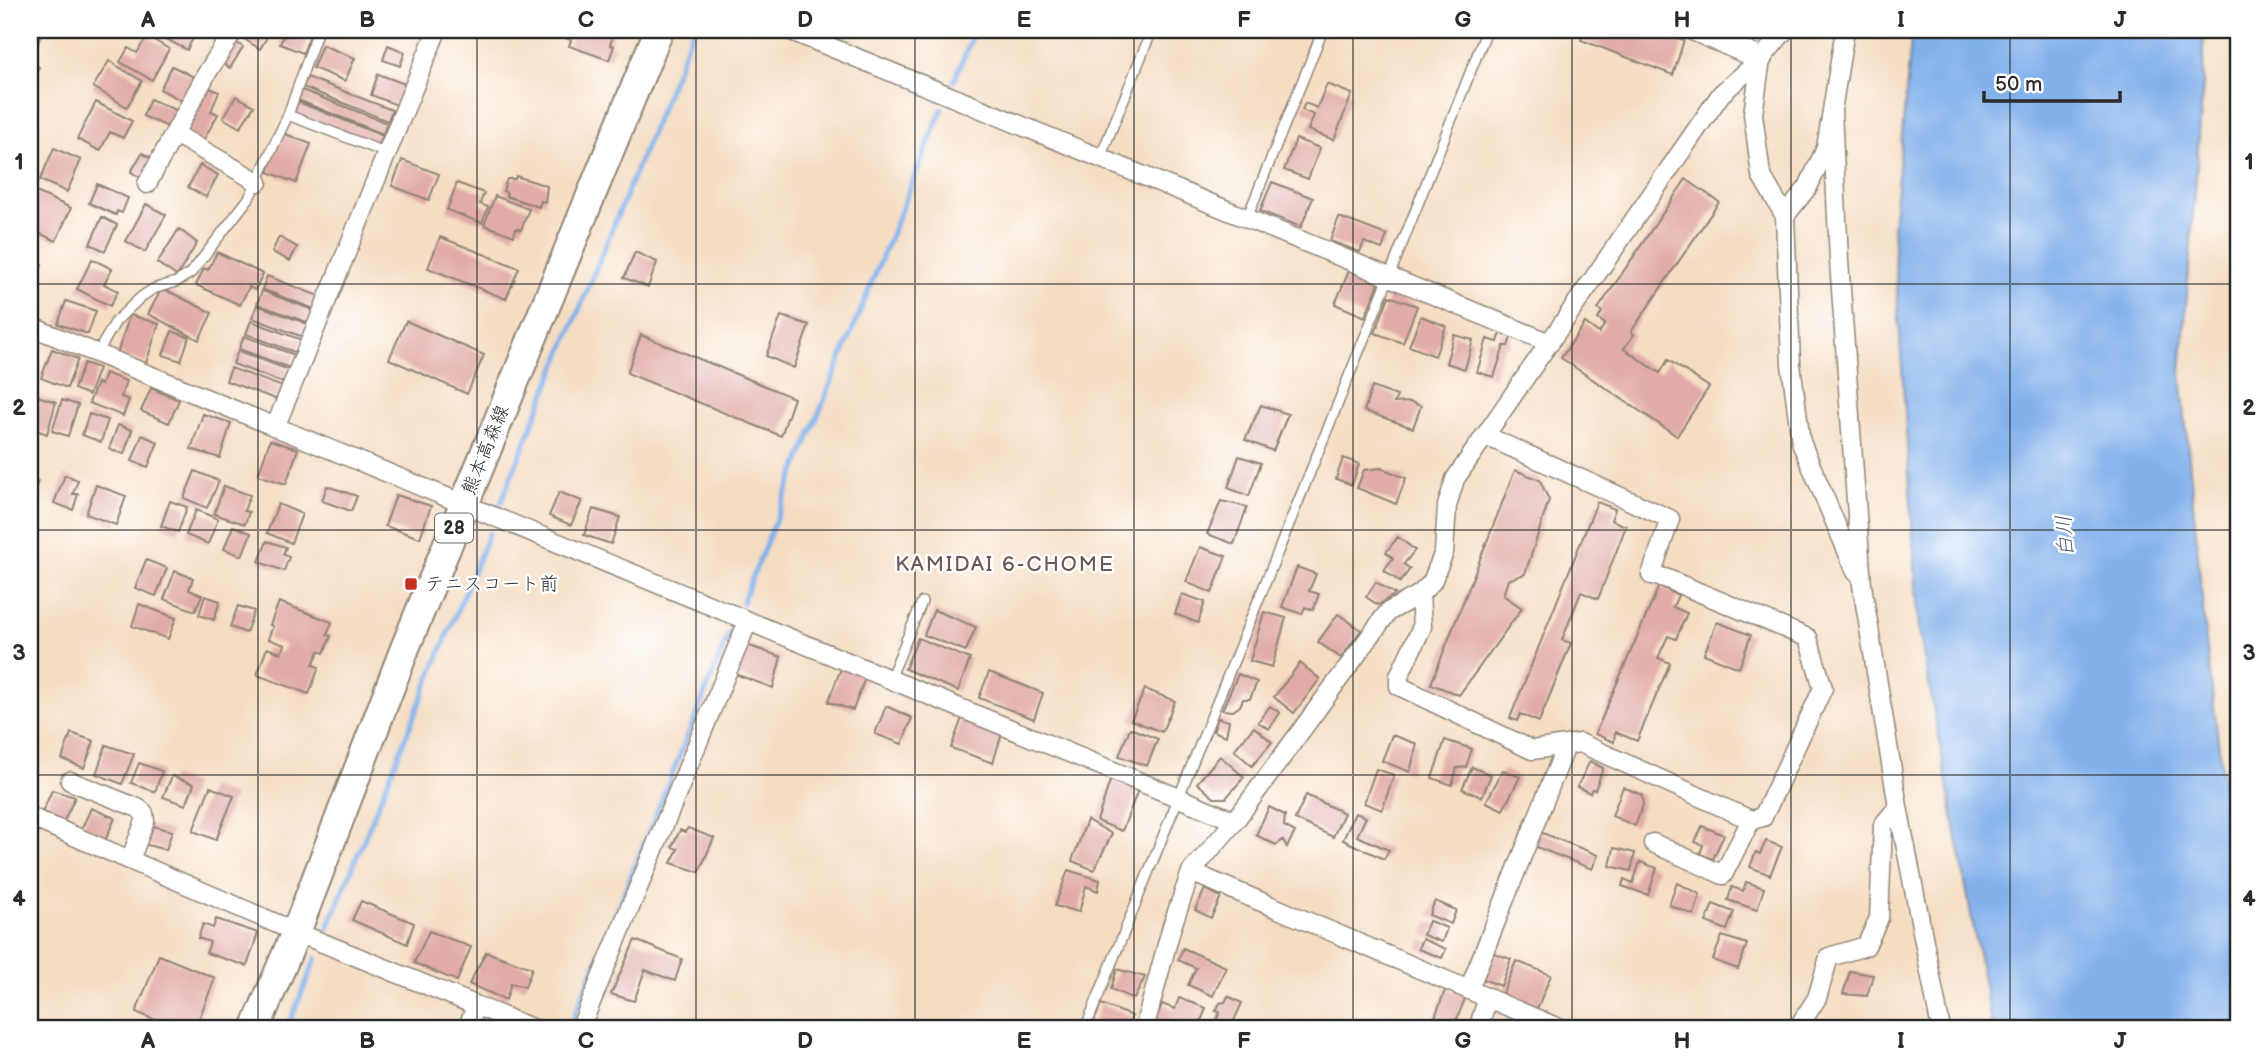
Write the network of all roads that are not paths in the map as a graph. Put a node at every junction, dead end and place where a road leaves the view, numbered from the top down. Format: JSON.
{"nodes":[{"id":1,"x":234,"y":30,"type":"edge"},
{"id":2,"x":318,"y":30,"type":"edge"},
{"id":3,"x":437,"y":30,"type":"edge"},
{"id":4,"x":659,"y":30,"type":"edge"},
{"id":5,"x":789,"y":30,"type":"edge"},
{"id":6,"x":1152,"y":30,"type":"edge"},
{"id":7,"x":1323,"y":30,"type":"edge"},
{"id":8,"x":1486,"y":30,"type":"edge"},
{"id":9,"x":1694,"y":30,"type":"edge"},
{"id":10,"x":1785,"y":30,"type":"edge"},
{"id":11,"x":1845,"y":30,"type":"edge"},
{"id":12,"x":1761,"y":59,"type":"junction"},
{"id":13,"x":1832,"y":110,"type":"junction"},
{"id":14,"x":288,"y":116,"type":"junction"},
{"id":15,"x":175,"y":134,"type":"junction"},
{"id":16,"x":387,"y":153,"type":"junction"},
{"id":17,"x":1100,"y":158,"type":"junction"},
{"id":18,"x":258,"y":182,"type":"junction"},
{"id":19,"x":147,"y":184,"type":"dead end"},
{"id":20,"x":1786,"y":216,"type":"junction"},
{"id":21,"x":1247,"y":218,"type":"junction"},
{"id":22,"x":1389,"y":277,"type":"junction"},
{"id":23,"x":30,"y":326,"type":"edge"},
{"id":24,"x":1550,"y":343,"type":"junction"},
{"id":25,"x":98,"y":352,"type":"junction"},
{"id":26,"x":276,"y":425,"type":"junction"},
{"id":27,"x":1486,"y":436,"type":"junction"},
{"id":28,"x":464,"y":505,"type":"junction"},
{"id":29,"x":1862,"y":585,"type":"junction"},
{"id":30,"x":1420,"y":594,"type":"junction"},
{"id":31,"x":922,"y":601,"type":"dead end"},
{"id":32,"x":748,"y":621,"type":"junction"},
{"id":33,"x":890,"y":679,"type":"junction"},
{"id":34,"x":1566,"y":746,"type":"junction"},
{"id":35,"x":70,"y":781,"type":"dead end"},
{"id":36,"x":1178,"y":797,"type":"junction"},
{"id":37,"x":1898,"y":807,"type":"junction"},
{"id":38,"x":30,"y":817,"type":"edge"},
{"id":39,"x":1751,"y":820,"type":"junction"},
{"id":40,"x":1236,"y":821,"type":"junction"},
{"id":41,"x":1653,"y":844,"type":"dead end"},
{"id":42,"x":130,"y":860,"type":"junction"},
{"id":43,"x":1191,"y":872,"type":"junction"},
{"id":44,"x":296,"y":932,"type":"junction"},
{"id":45,"x":1469,"y":989,"type":"junction"},
{"id":46,"x":1488,"y":997,"type":"junction"},
{"id":47,"x":476,"y":1006,"type":"junction"},
{"id":48,"x":255,"y":1029,"type":"edge"},
{"id":49,"x":467,"y":1029,"type":"edge"},
{"id":50,"x":534,"y":1029,"type":"edge"},
{"id":51,"x":580,"y":1029,"type":"edge"},
{"id":52,"x":1084,"y":1029,"type":"edge"},
{"id":53,"x":1144,"y":1029,"type":"edge"},
{"id":54,"x":1478,"y":1029,"type":"edge"},
{"id":55,"x":1560,"y":1029,"type":"edge"},
{"id":56,"x":1797,"y":1029,"type":"edge"},
{"id":57,"x":1941,"y":1029,"type":"edge"}],
"edges":[{"from":1,"to":15,"type":"street"},
{"from":2,"to":14,"type":"lane"},
{"from":3,"to":16,"type":"street"},
{"from":4,"to":28,"type":"main road","name":"熊本高森線","number":"28"},
{"from":5,"to":17,"type":"street"},
{"from":6,"to":17,"type":"lane"},
{"from":7,"to":21,"type":"lane"},
{"from":8,"to":22,"type":"lane"},
{"from":9,"to":12,"type":"street"},
{"from":10,"to":12,"type":"street"},
{"from":11,"to":13,"type":"street"},
{"from":12,"to":20,"type":"street"},
{"from":12,"to":24,"type":"street"},
{"from":13,"to":20,"type":"street"},
{"from":13,"to":29,"type":"street"},
{"from":14,"to":16,"type":"lane"},
{"from":14,"to":18,"type":"lane"},
{"from":15,"to":18,"type":"street"},
{"from":15,"to":19,"type":"street"},
{"from":16,"to":26,"type":"street"},
{"from":17,"to":21,"type":"street"},
{"from":18,"to":25,"type":"lane"},
{"from":20,"to":29,"type":"street"},
{"from":21,"to":22,"type":"street"},
{"from":22,"to":24,"type":"street"},
{"from":22,"to":36,"type":"lane"},
{"from":23,"to":25,"type":"street"},
{"from":24,"to":27,"type":"street"},
{"from":25,"to":26,"type":"street"},
{"from":26,"to":28,"type":"street"},
{"from":27,"to":30,"type":"street"},
{"from":27,"to":39,"type":"street"},
{"from":28,"to":32,"type":"street"},
{"from":28,"to":44,"type":"main road","name":"熊本高森線","number":"28"},
{"from":29,"to":37,"type":"street"},
{"from":30,"to":34,"type":"street"},
{"from":30,"to":40,"type":"street"},
{"from":31,"to":33,"type":"lane"},
{"from":32,"to":33,"type":"street"},
{"from":32,"to":51,"type":"street"},
{"from":33,"to":36,"type":"street"},
{"from":34,"to":39,"type":"street"},
{"from":34,"to":45,"type":"street"},
{"from":35,"to":42,"type":"street"},
{"from":36,"to":40,"type":"street"},
{"from":36,"to":52,"type":"lane"},
{"from":37,"to":56,"type":"street"},
{"from":37,"to":57,"type":"street"},
{"from":38,"to":42,"type":"street"},
{"from":39,"to":41,"type":"street"},
{"from":40,"to":43,"type":"street"},
{"from":42,"to":44,"type":"street"},
{"from":43,"to":45,"type":"street"},
{"from":43,"to":53,"type":"street"},
{"from":44,"to":47,"type":"street"},
{"from":44,"to":48,"type":"main road","name":"熊本高森線","number":"28"},
{"from":45,"to":46,"type":"street"},
{"from":46,"to":54,"type":"street"},
{"from":46,"to":55,"type":"street"},
{"from":47,"to":49,"type":"street"},
{"from":47,"to":50,"type":"street"}]}
